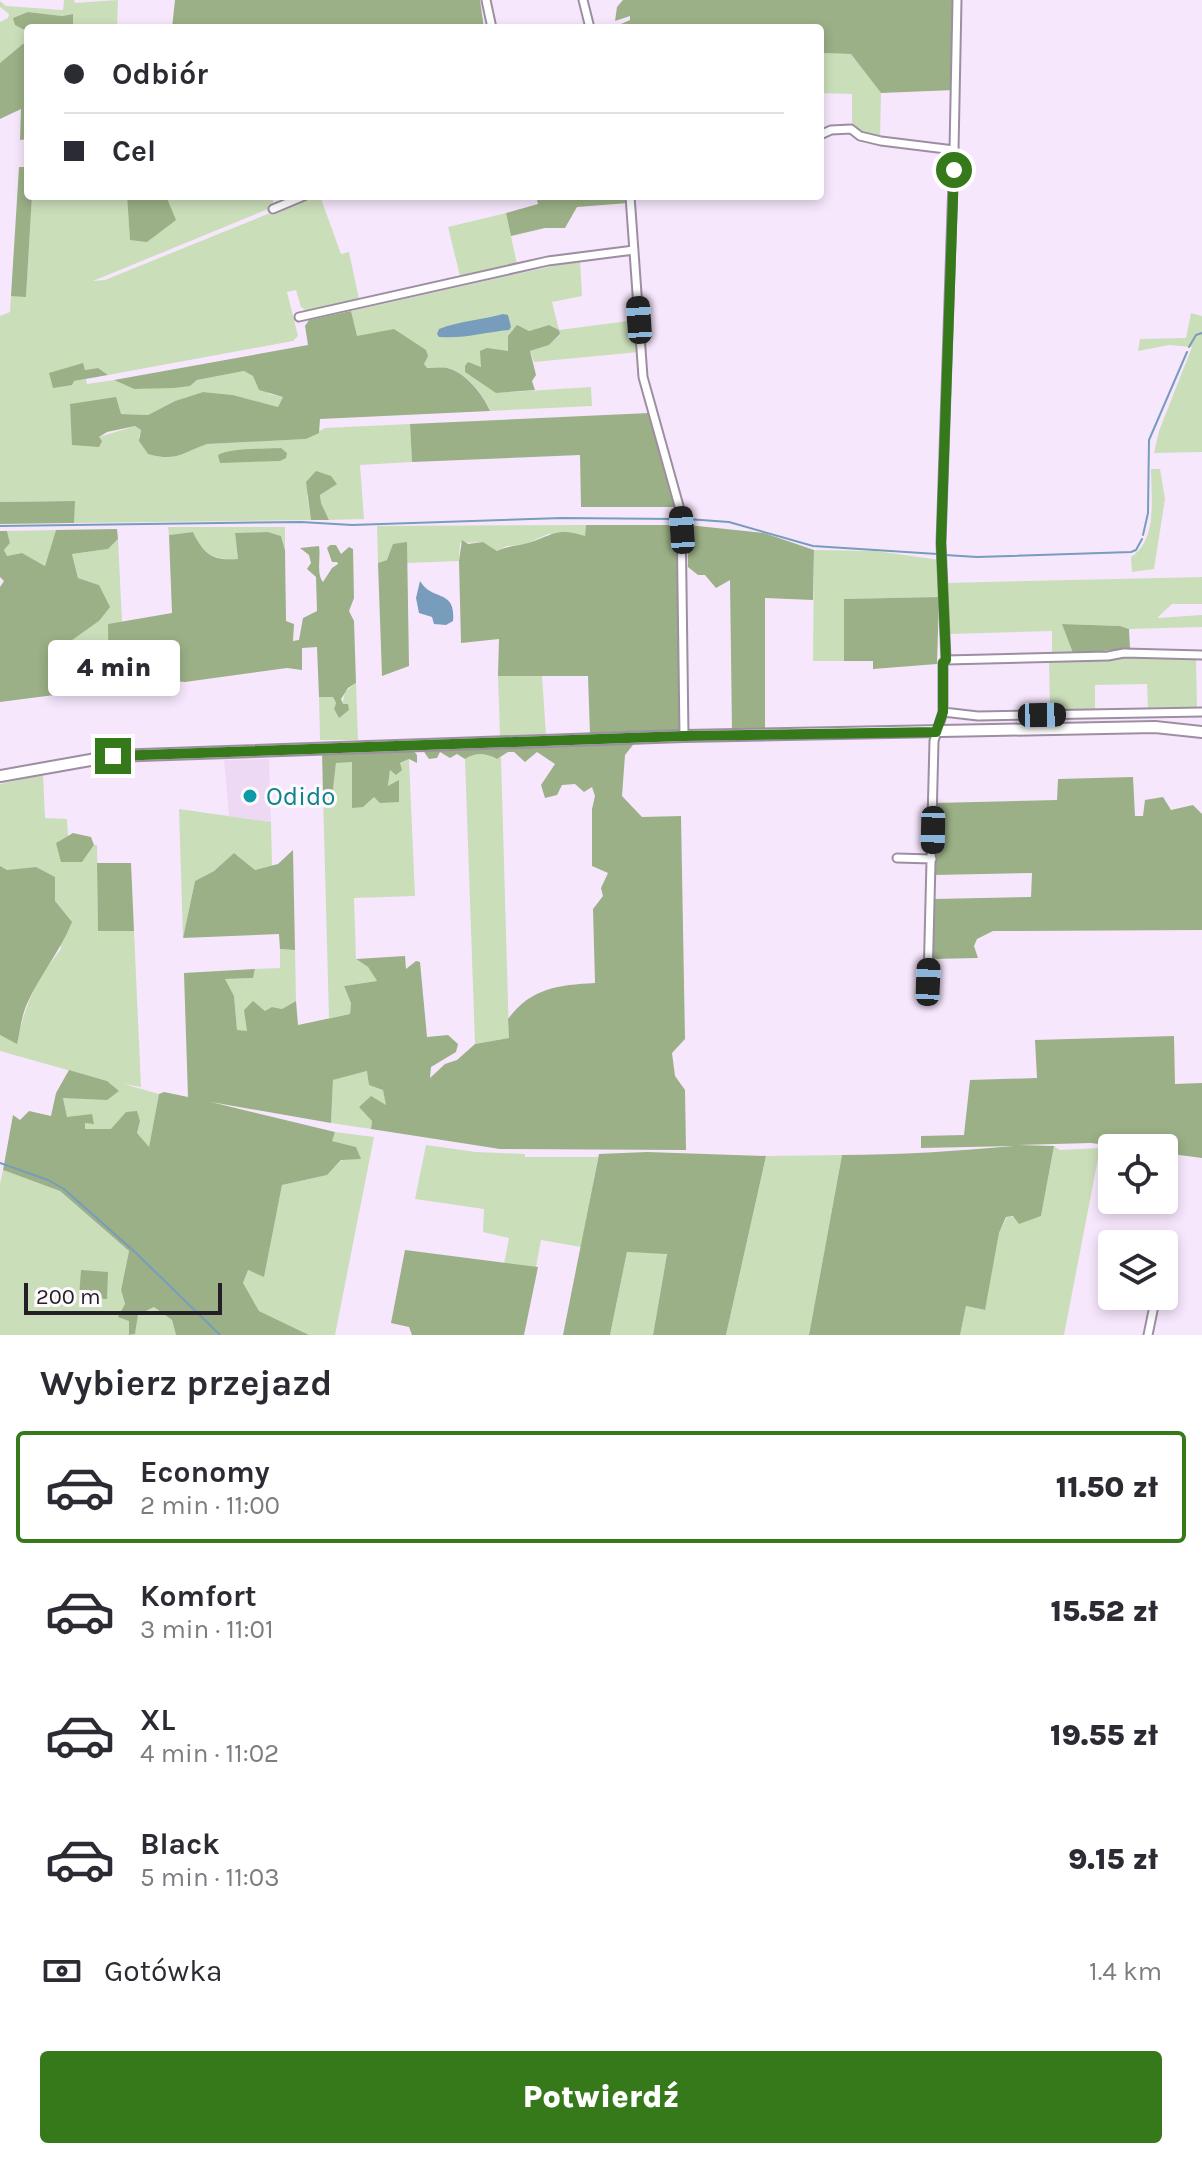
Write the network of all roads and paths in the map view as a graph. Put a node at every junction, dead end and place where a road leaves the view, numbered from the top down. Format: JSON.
{"nodes":[{"id":1,"x":486,"y":0,"type":"edge"},
{"id":2,"x":583,"y":0,"type":"edge"},
{"id":3,"x":957,"y":0,"type":"edge"},
{"id":4,"x":491,"y":24,"type":"edge"},
{"id":5,"x":589,"y":24,"type":"edge"},
{"id":6,"x":824,"y":133,"type":"edge"},
{"id":7,"x":954,"y":150,"type":"junction"},
{"id":8,"x":294,"y":200,"type":"edge"},
{"id":9,"x":630,"y":200,"type":"edge"},
{"id":10,"x":273,"y":209,"type":"dead end"},
{"id":11,"x":634,"y":250,"type":"junction"},
{"id":12,"x":299,"y":317,"type":"dead end"},
{"id":13,"x":1202,"y":655,"type":"edge"},
{"id":14,"x":946,"y":660,"type":"junction"},
{"id":15,"x":943,"y":712,"type":"junction"},
{"id":16,"x":1202,"y":712,"type":"edge"},
{"id":17,"x":936,"y":732,"type":"junction"},
{"id":18,"x":1202,"y":732,"type":"edge"},
{"id":19,"x":684,"y":736,"type":"junction"},
{"id":20,"x":0,"y":776,"type":"edge"},
{"id":21,"x":897,"y":858,"type":"dead end"},
{"id":22,"x":932,"y":859,"type":"junction"},
{"id":23,"x":928,"y":982,"type":"dead end"},
{"id":24,"x":1153,"y":1310,"type":"edge"},
{"id":25,"x":1148,"y":1335,"type":"edge"}],
"edges":[{"from":1,"to":4,"type":"street"},
{"from":2,"to":5,"type":"street"},
{"from":3,"to":7,"type":"street"},
{"from":6,"to":7,"type":"street"},
{"from":7,"to":14,"type":"street"},
{"from":8,"to":10,"type":"street"},
{"from":9,"to":11,"type":"street"},
{"from":11,"to":12,"type":"street"},
{"from":11,"to":19,"type":"street"},
{"from":13,"to":14,"type":"street"},
{"from":14,"to":15,"type":"street"},
{"from":15,"to":16,"type":"street"},
{"from":15,"to":17,"type":"street"},
{"from":17,"to":18,"type":"street"},
{"from":17,"to":19,"type":"street"},
{"from":17,"to":22,"type":"street"},
{"from":19,"to":20,"type":"street"},
{"from":21,"to":22,"type":"street"},
{"from":22,"to":23,"type":"street"},
{"from":24,"to":25,"type":"street"}]}
